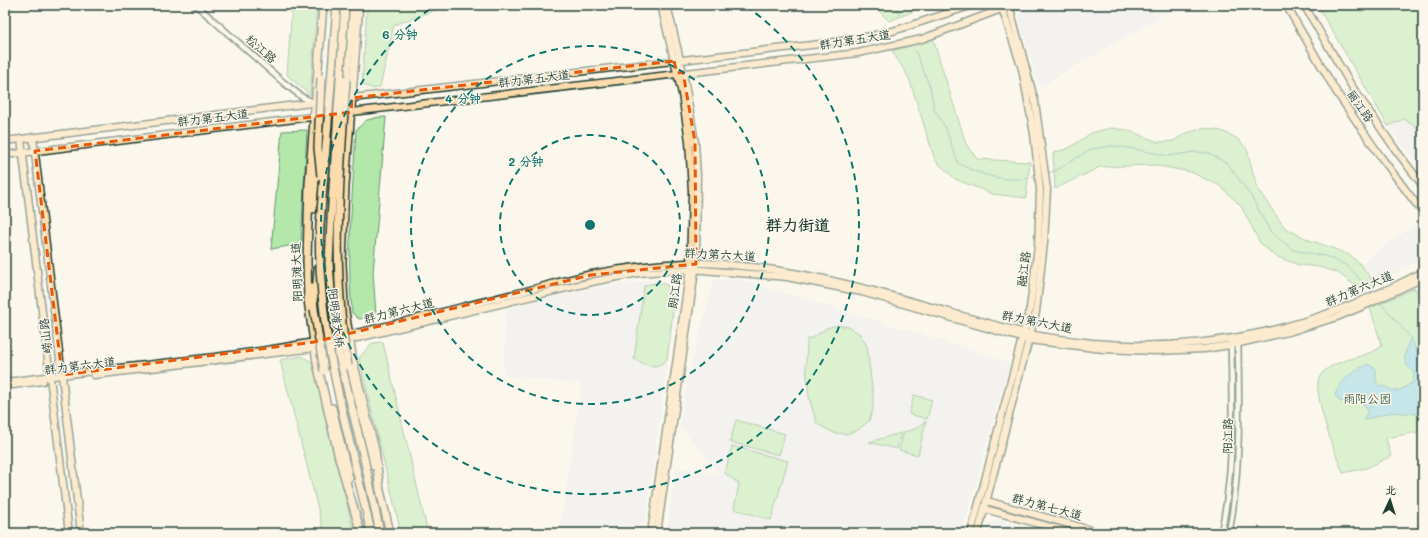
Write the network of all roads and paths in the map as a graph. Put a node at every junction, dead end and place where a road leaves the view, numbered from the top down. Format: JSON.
{"nodes":[{"id":1,"x":196,"y":5,"type":"edge"},
{"id":2,"x":323,"y":5,"type":"edge"},
{"id":3,"x":328,"y":5,"type":"edge"},
{"id":4,"x":336,"y":5,"type":"edge"},
{"id":5,"x":345,"y":5,"type":"edge"},
{"id":6,"x":353,"y":5,"type":"edge"},
{"id":7,"x":359,"y":5,"type":"edge"},
{"id":8,"x":661,"y":5,"type":"edge"},
{"id":9,"x":667,"y":5,"type":"edge"},
{"id":10,"x":973,"y":5,"type":"edge"},
{"id":11,"x":1286,"y":5,"type":"edge"},
{"id":12,"x":1304,"y":5,"type":"edge"},
{"id":13,"x":1010,"y":6,"type":"edge"},
{"id":14,"x":1002,"y":7,"type":"edge"},
{"id":15,"x":677,"y":61,"type":"junction"},
{"id":16,"x":680,"y":73,"type":"junction"},
{"id":17,"x":352,"y":98,"type":"junction"},
{"id":18,"x":315,"y":103,"type":"junction"},
{"id":19,"x":352,"y":112,"type":"junction"},
{"id":20,"x":314,"y":117,"type":"junction"},
{"id":21,"x":33,"y":137,"type":"junction"},
{"id":22,"x":22,"y":139,"type":"junction"},
{"id":23,"x":5,"y":141,"type":"edge"},
{"id":24,"x":318,"y":148,"type":"junction"},
{"id":25,"x":35,"y":151,"type":"junction"},
{"id":26,"x":23,"y":152,"type":"junction"},
{"id":27,"x":5,"y":155,"type":"edge"},
{"id":28,"x":341,"y":159,"type":"junction"},
{"id":29,"x":1042,"y":172,"type":"junction"},
{"id":30,"x":1423,"y":186,"type":"edge"},
{"id":31,"x":332,"y":189,"type":"junction"},
{"id":32,"x":322,"y":190,"type":"junction"},
{"id":33,"x":1423,"y":213,"type":"edge"},
{"id":34,"x":319,"y":261,"type":"junction"},
{"id":35,"x":329,"y":263,"type":"junction"},
{"id":36,"x":693,"y":266,"type":"junction"},
{"id":37,"x":1423,"y":272,"type":"edge"},
{"id":38,"x":1423,"y":278,"type":"edge"},
{"id":39,"x":1382,"y":295,"type":"junction"},
{"id":40,"x":314,"y":309,"type":"junction"},
{"id":41,"x":340,"y":310,"type":"junction"},
{"id":42,"x":1027,"y":336,"type":"junction"},
{"id":43,"x":349,"y":338,"type":"junction"},
{"id":44,"x":1238,"y":341,"type":"junction"},
{"id":45,"x":1231,"y":342,"type":"junction"},
{"id":46,"x":314,"y":345,"type":"junction"},
{"id":47,"x":62,"y":377,"type":"junction"},
{"id":48,"x":51,"y":378,"type":"junction"},
{"id":49,"x":5,"y":382,"type":"edge"},
{"id":50,"x":5,"y":386,"type":"edge"},
{"id":51,"x":380,"y":490,"type":"junction"},
{"id":52,"x":987,"y":501,"type":"junction"},
{"id":53,"x":985,"y":509,"type":"junction"},
{"id":54,"x":360,"y":530,"type":"edge"},
{"id":55,"x":69,"y":533,"type":"edge"},
{"id":56,"x":81,"y":533,"type":"edge"},
{"id":57,"x":371,"y":533,"type":"edge"},
{"id":58,"x":380,"y":533,"type":"edge"},
{"id":59,"x":390,"y":533,"type":"edge"},
{"id":60,"x":651,"y":533,"type":"edge"},
{"id":61,"x":657,"y":533,"type":"edge"},
{"id":62,"x":971,"y":533,"type":"edge"},
{"id":63,"x":978,"y":533,"type":"edge"},
{"id":64,"x":1072,"y":533,"type":"edge"},
{"id":65,"x":1101,"y":533,"type":"edge"},
{"id":66,"x":1221,"y":533,"type":"edge"},
{"id":67,"x":1229,"y":533,"type":"edge"}],
"edges":[{"from":1,"to":18,"type":"street","name":"松江路"},
{"from":2,"to":18,"type":"highway","name":"阳明滩大道"},
{"from":3,"to":24,"type":"highway","bridge":true},
{"from":4,"to":32,"type":"highway","name":"阳明滩大桥","bridge":true},
{"from":5,"to":31,"type":"highway","name":"阳明滩大桥","bridge":true},
{"from":6,"to":28,"type":"highway","bridge":true},
{"from":7,"to":17,"type":"highway"},
{"from":8,"to":15,"type":"main road","name":"朗江路"},
{"from":9,"to":15,"type":"main road","name":"朗江路"},
{"from":10,"to":15,"type":"main road","name":"群力第五大道"},
{"from":11,"to":33,"type":"main road","name":"丽江路"},
{"from":12,"to":30,"type":"main road","name":"丽江路"},
{"from":13,"to":14,"type":"main road","name":"群力第五大道"},
{"from":13,"to":29,"type":"main road","name":"融江路"},
{"from":14,"to":16,"type":"main road","name":"群力第五大道"},
{"from":14,"to":29,"type":"main road","name":"融江路"},
{"from":15,"to":16,"type":"main road","name":"朗江路"},
{"from":15,"to":17,"type":"main road","name":"群力第五大道"},
{"from":16,"to":19,"type":"main road","name":"群力第五大道"},
{"from":16,"to":36,"type":"main road","name":"朗江路"},
{"from":17,"to":18,"type":"main road","name":"群力第五大道"},
{"from":17,"to":19,"type":"highway"},
{"from":18,"to":20,"type":"highway","name":"阳明滩大道"},
{"from":18,"to":21,"type":"main road","name":"群力第五大道"},
{"from":19,"to":20,"type":"main road","name":"群力第五大道"},
{"from":19,"to":43,"type":"highway"},
{"from":20,"to":25,"type":"main road","name":"群力第五大道"},
{"from":20,"to":46,"type":"highway","name":"阳明滩大道"},
{"from":21,"to":22,"type":"main road","name":"群力第五大道"},
{"from":21,"to":25,"type":"main road","name":"崂山路"},
{"from":22,"to":23,"type":"main road","name":"群力第五大道"},
{"from":22,"to":26,"type":"main road","name":"崂山路"},
{"from":24,"to":32,"type":"highway","bridge":true},
{"from":24,"to":40,"type":"highway","bridge":true},
{"from":25,"to":26,"type":"main road","name":"群力第五大道"},
{"from":25,"to":47,"type":"main road","name":"崂山路"},
{"from":26,"to":27,"type":"main road","name":"群力第五大道"},
{"from":26,"to":48,"type":"main road","name":"崂山路"},
{"from":28,"to":31,"type":"highway","bridge":true},
{"from":28,"to":41,"type":"highway","bridge":true},
{"from":29,"to":42,"type":"main road","name":"融江路"},
{"from":31,"to":35,"type":"highway","name":"阳明滩大桥","bridge":true},
{"from":32,"to":34,"type":"highway","name":"阳明滩大桥","bridge":true},
{"from":34,"to":40,"type":"highway","bridge":true},
{"from":34,"to":57,"type":"highway","name":"阳明滩大桥","bridge":true},
{"from":35,"to":41,"type":"highway","bridge":true},
{"from":35,"to":58,"type":"highway","name":"阳明滩大桥","bridge":true},
{"from":36,"to":42,"type":"main road","name":"群力第六大道"},
{"from":36,"to":43,"type":"main road","name":"群力第六大道"},
{"from":36,"to":60,"type":"main road","name":"朗江路"},
{"from":36,"to":61,"type":"main road","name":"朗江路"},
{"from":37,"to":39,"type":"main road","name":"群力第六大道"},
{"from":38,"to":39,"type":"main road","name":"群力第六大道"},
{"from":39,"to":44,"type":"main road","name":"群力第六大道"},
{"from":40,"to":54,"type":"highway","bridge":true},
{"from":41,"to":51,"type":"highway","bridge":true},
{"from":42,"to":45,"type":"main road","name":"群力第六大道"},
{"from":42,"to":52,"type":"main road","name":"融江路"},
{"from":42,"to":62,"type":"main road","name":"融江路"},
{"from":43,"to":46,"type":"main road","name":"群力第六大道"},
{"from":43,"to":51,"type":"highway"},
{"from":44,"to":45,"type":"main road","name":"群力第六大道"},
{"from":44,"to":67,"type":"street","name":"阳江路"},
{"from":45,"to":66,"type":"street","name":"阳江路"},
{"from":46,"to":47,"type":"main road","name":"群力第六大道"},
{"from":46,"to":54,"type":"highway","name":"阳明滩大道"},
{"from":47,"to":48,"type":"main road","name":"群力第六大道"},
{"from":47,"to":56,"type":"main road","name":"崂山路"},
{"from":48,"to":49,"type":"main road","name":"群力第六大道"},
{"from":48,"to":50,"type":"main road","name":"群力第六大道"},
{"from":48,"to":55,"type":"main road","name":"崂山路"},
{"from":51,"to":59,"type":"highway"},
{"from":52,"to":53,"type":"main road","name":"融江路"},
{"from":52,"to":65,"type":"main road","name":"群力第七大道"},
{"from":53,"to":63,"type":"main road","name":"融江路"},
{"from":53,"to":64,"type":"main road","name":"群力第七大道"}]}
